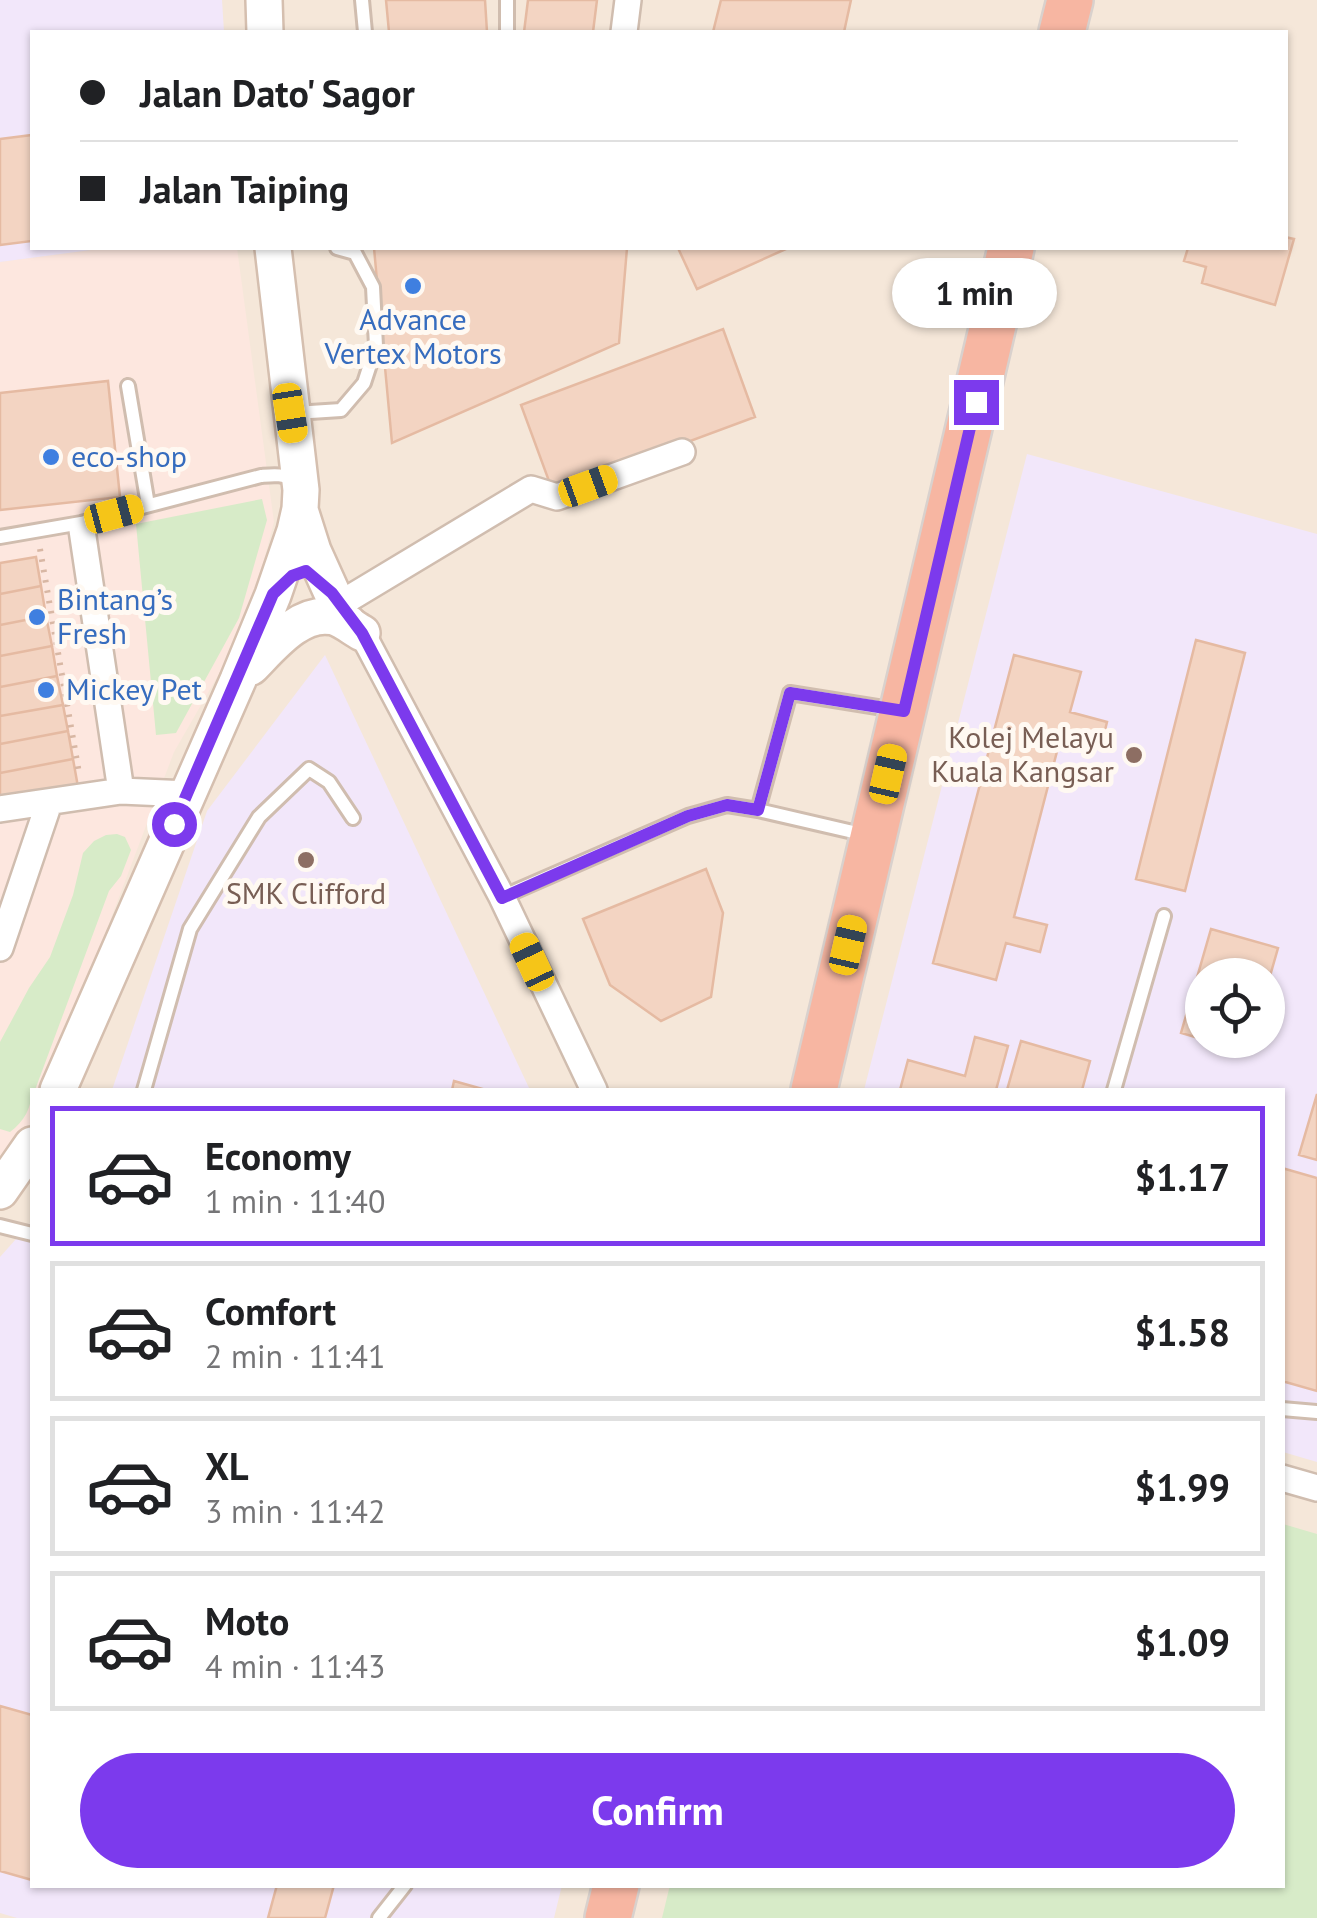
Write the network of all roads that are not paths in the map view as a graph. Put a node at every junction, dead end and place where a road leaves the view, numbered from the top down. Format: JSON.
{"nodes":[{"id":1,"x":264,"y":0,"type":"edge"},
{"id":2,"x":362,"y":0,"type":"edge"},
{"id":3,"x":507,"y":0,"type":"edge"},
{"id":4,"x":628,"y":0,"type":"edge"},
{"id":5,"x":1070,"y":0,"type":"edge"},
{"id":6,"x":265,"y":30,"type":"edge"},
{"id":7,"x":365,"y":30,"type":"edge"},
{"id":8,"x":507,"y":30,"type":"edge"},
{"id":9,"x":624,"y":30,"type":"edge"},
{"id":10,"x":1062,"y":30,"type":"edge"},
{"id":11,"x":275,"y":250,"type":"edge"},
{"id":12,"x":344,"y":250,"type":"edge"},
{"id":13,"x":1012,"y":250,"type":"edge"},
{"id":14,"x":128,"y":386,"type":"dead end"},
{"id":15,"x":290,"y":413,"type":"junction"},
{"id":16,"x":682,"y":452,"type":"dead end"},
{"id":17,"x":148,"y":506,"type":"junction"},
{"id":18,"x":299,"y":510,"type":"junction"},
{"id":19,"x":82,"y":530,"type":"dead end"},
{"id":20,"x":0,"y":537,"type":"edge"},
{"id":21,"x":326,"y":589,"type":"junction"},
{"id":22,"x":273,"y":594,"type":"junction"},
{"id":23,"x":362,"y":633,"type":"junction"},
{"id":24,"x":238,"y":680,"type":"junction"},
{"id":25,"x":904,"y":711,"type":"junction"},
{"id":26,"x":121,"y":791,"type":"junction"},
{"id":27,"x":188,"y":794,"type":"junction"},
{"id":28,"x":49,"y":803,"type":"junction"},
{"id":29,"x":0,"y":809,"type":"edge"},
{"id":30,"x":758,"y":810,"type":"junction"},
{"id":31,"x":353,"y":818,"type":"dead end"},
{"id":32,"x":873,"y":837,"type":"junction"},
{"id":33,"x":502,"y":898,"type":"junction"},
{"id":34,"x":1164,"y":916,"type":"dead end"},
{"id":35,"x":0,"y":948,"type":"edge"},
{"id":36,"x":59,"y":1088,"type":"edge"},
{"id":37,"x":145,"y":1088,"type":"edge"},
{"id":38,"x":593,"y":1088,"type":"edge"},
{"id":39,"x":814,"y":1088,"type":"edge"},
{"id":40,"x":1115,"y":1088,"type":"edge"},
{"id":41,"x":30,"y":1148,"type":"edge"},
{"id":42,"x":0,"y":1191,"type":"edge"},
{"id":43,"x":0,"y":1226,"type":"edge"},
{"id":44,"x":30,"y":1234,"type":"edge"},
{"id":45,"x":1285,"y":1408,"type":"edge"},
{"id":46,"x":1317,"y":1412,"type":"edge"},
{"id":47,"x":1285,"y":1479,"type":"edge"},
{"id":48,"x":1317,"y":1488,"type":"edge"},
{"id":49,"x":402,"y":1888,"type":"edge"},
{"id":50,"x":615,"y":1888,"type":"edge"},
{"id":51,"x":378,"y":1918,"type":"edge"},
{"id":52,"x":608,"y":1918,"type":"edge"}],
"edges":[{"from":1,"to":6,"type":"main road"},
{"from":2,"to":7,"type":"lane"},
{"from":3,"to":8,"type":"lane"},
{"from":4,"to":9,"type":"street"},
{"from":5,"to":10,"type":"highway"},
{"from":11,"to":15,"type":"main road"},
{"from":12,"to":15,"type":"lane"},
{"from":13,"to":25,"type":"highway"},
{"from":14,"to":17,"type":"lane"},
{"from":15,"to":18,"type":"main road"},
{"from":16,"to":21,"type":"street"},
{"from":17,"to":18,"type":"lane"},
{"from":17,"to":20,"type":"lane"},
{"from":18,"to":21,"type":"main road"},
{"from":18,"to":22,"type":"main road"},
{"from":19,"to":26,"type":"street"},
{"from":21,"to":22,"type":"street"},
{"from":21,"to":23,"type":"street"},
{"from":22,"to":24,"type":"main road"},
{"from":23,"to":24,"type":"main road"},
{"from":23,"to":33,"type":"street"},
{"from":24,"to":27,"type":"main road"},
{"from":25,"to":30,"type":"lane"},
{"from":25,"to":32,"type":"highway"},
{"from":26,"to":27,"type":"street"},
{"from":26,"to":28,"type":"street"},
{"from":27,"to":36,"type":"main road"},
{"from":28,"to":29,"type":"street"},
{"from":28,"to":35,"type":"street"},
{"from":30,"to":32,"type":"lane"},
{"from":30,"to":33,"type":"lane"},
{"from":31,"to":37,"type":"lane"},
{"from":32,"to":39,"type":"highway"},
{"from":33,"to":38,"type":"street"},
{"from":34,"to":40,"type":"lane"},
{"from":41,"to":42,"type":"main road"},
{"from":43,"to":44,"type":"lane"},
{"from":45,"to":46,"type":"lane"},
{"from":47,"to":48,"type":"street"},
{"from":49,"to":51,"type":"lane"},
{"from":50,"to":52,"type":"highway"}]}
